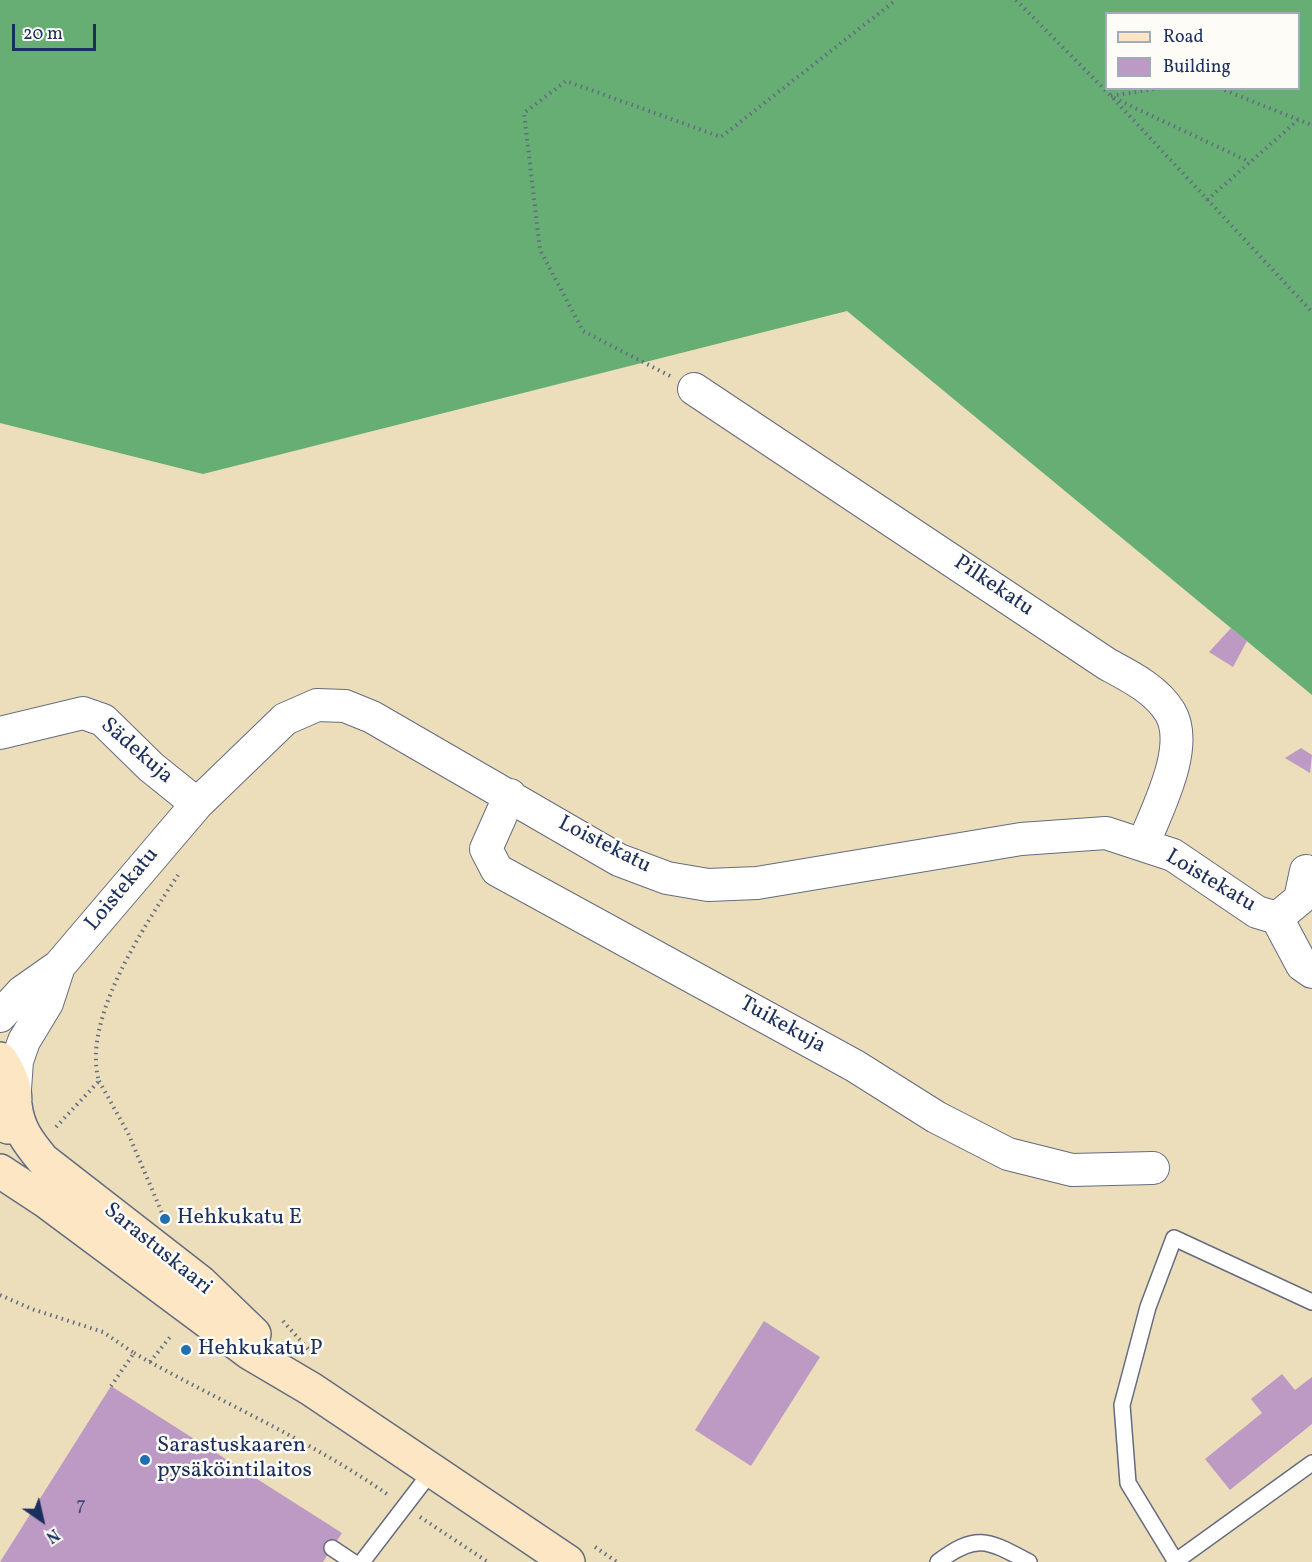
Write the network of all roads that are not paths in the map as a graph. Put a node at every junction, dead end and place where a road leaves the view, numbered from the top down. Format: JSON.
{"nodes":[{"id":1,"x":694,"y":389,"type":"road end"},
{"id":2,"x":0,"y":733,"type":"edge"},
{"id":3,"x":510,"y":795,"type":"junction"},
{"id":4,"x":197,"y":804,"type":"junction"},
{"id":5,"x":1143,"y":845,"type":"junction"},
{"id":6,"x":1306,"y":871,"type":"dead end"},
{"id":7,"x":1276,"y":918,"type":"junction"},
{"id":8,"x":59,"y":966,"type":"junction"},
{"id":9,"x":1312,"y":972,"type":"edge"},
{"id":10,"x":0,"y":1016,"type":"edge"},
{"id":11,"x":0,"y":1059,"type":"edge"},
{"id":12,"x":15,"y":1097,"type":"junction"},
{"id":13,"x":0,"y":1140,"type":"edge"},
{"id":14,"x":1153,"y":1168,"type":"dead end"},
{"id":15,"x":0,"y":1171,"type":"edge"},
{"id":16,"x":1312,"y":1302,"type":"edge"},
{"id":17,"x":311,"y":1389,"type":"junction"},
{"id":18,"x":1312,"y":1463,"type":"edge"},
{"id":19,"x":431,"y":1472,"type":"junction"},
{"id":20,"x":332,"y":1548,"type":"dead end"},
{"id":21,"x":1176,"y":1561,"type":"edge"},
{"id":22,"x":352,"y":1562,"type":"edge"},
{"id":23,"x":362,"y":1562,"type":"edge"},
{"id":24,"x":568,"y":1562,"type":"edge"},
{"id":25,"x":939,"y":1562,"type":"edge"},
{"id":26,"x":1029,"y":1562,"type":"edge"}],
"edges":[{"from":1,"to":5,"type":"street","name":"Pilkekatu"},
{"from":2,"to":4,"type":"street","name":"Sädekuja"},
{"from":3,"to":4,"type":"street","name":"Loistekatu"},
{"from":3,"to":5,"type":"street","name":"Loistekatu"},
{"from":3,"to":14,"type":"street","name":"Tuikekuja"},
{"from":4,"to":8,"type":"street","name":"Loistekatu"},
{"from":5,"to":7,"type":"street","name":"Loistekatu"},
{"from":6,"to":7,"type":"street","name":"Loistekatu"},
{"from":7,"to":9,"type":"street"},
{"from":8,"to":10,"type":"street","name":"Loistekatu"},
{"from":8,"to":12,"type":"street","name":"Loistekatu"},
{"from":11,"to":12,"type":"street","name":"Sarastuskaari"},
{"from":12,"to":13,"type":"street"},
{"from":12,"to":17,"type":"street","name":"Sarastuskaari"},
{"from":15,"to":17,"type":"street","name":"Sarastuskaari"},
{"from":16,"to":21,"type":"lane"},
{"from":17,"to":19,"type":"street","name":"Sarastuskaari"},
{"from":18,"to":21,"type":"lane"},
{"from":19,"to":23,"type":"lane"},
{"from":19,"to":24,"type":"street","name":"Sarastuskaari"},
{"from":20,"to":22,"type":"lane"},
{"from":25,"to":26,"type":"lane"}]}
